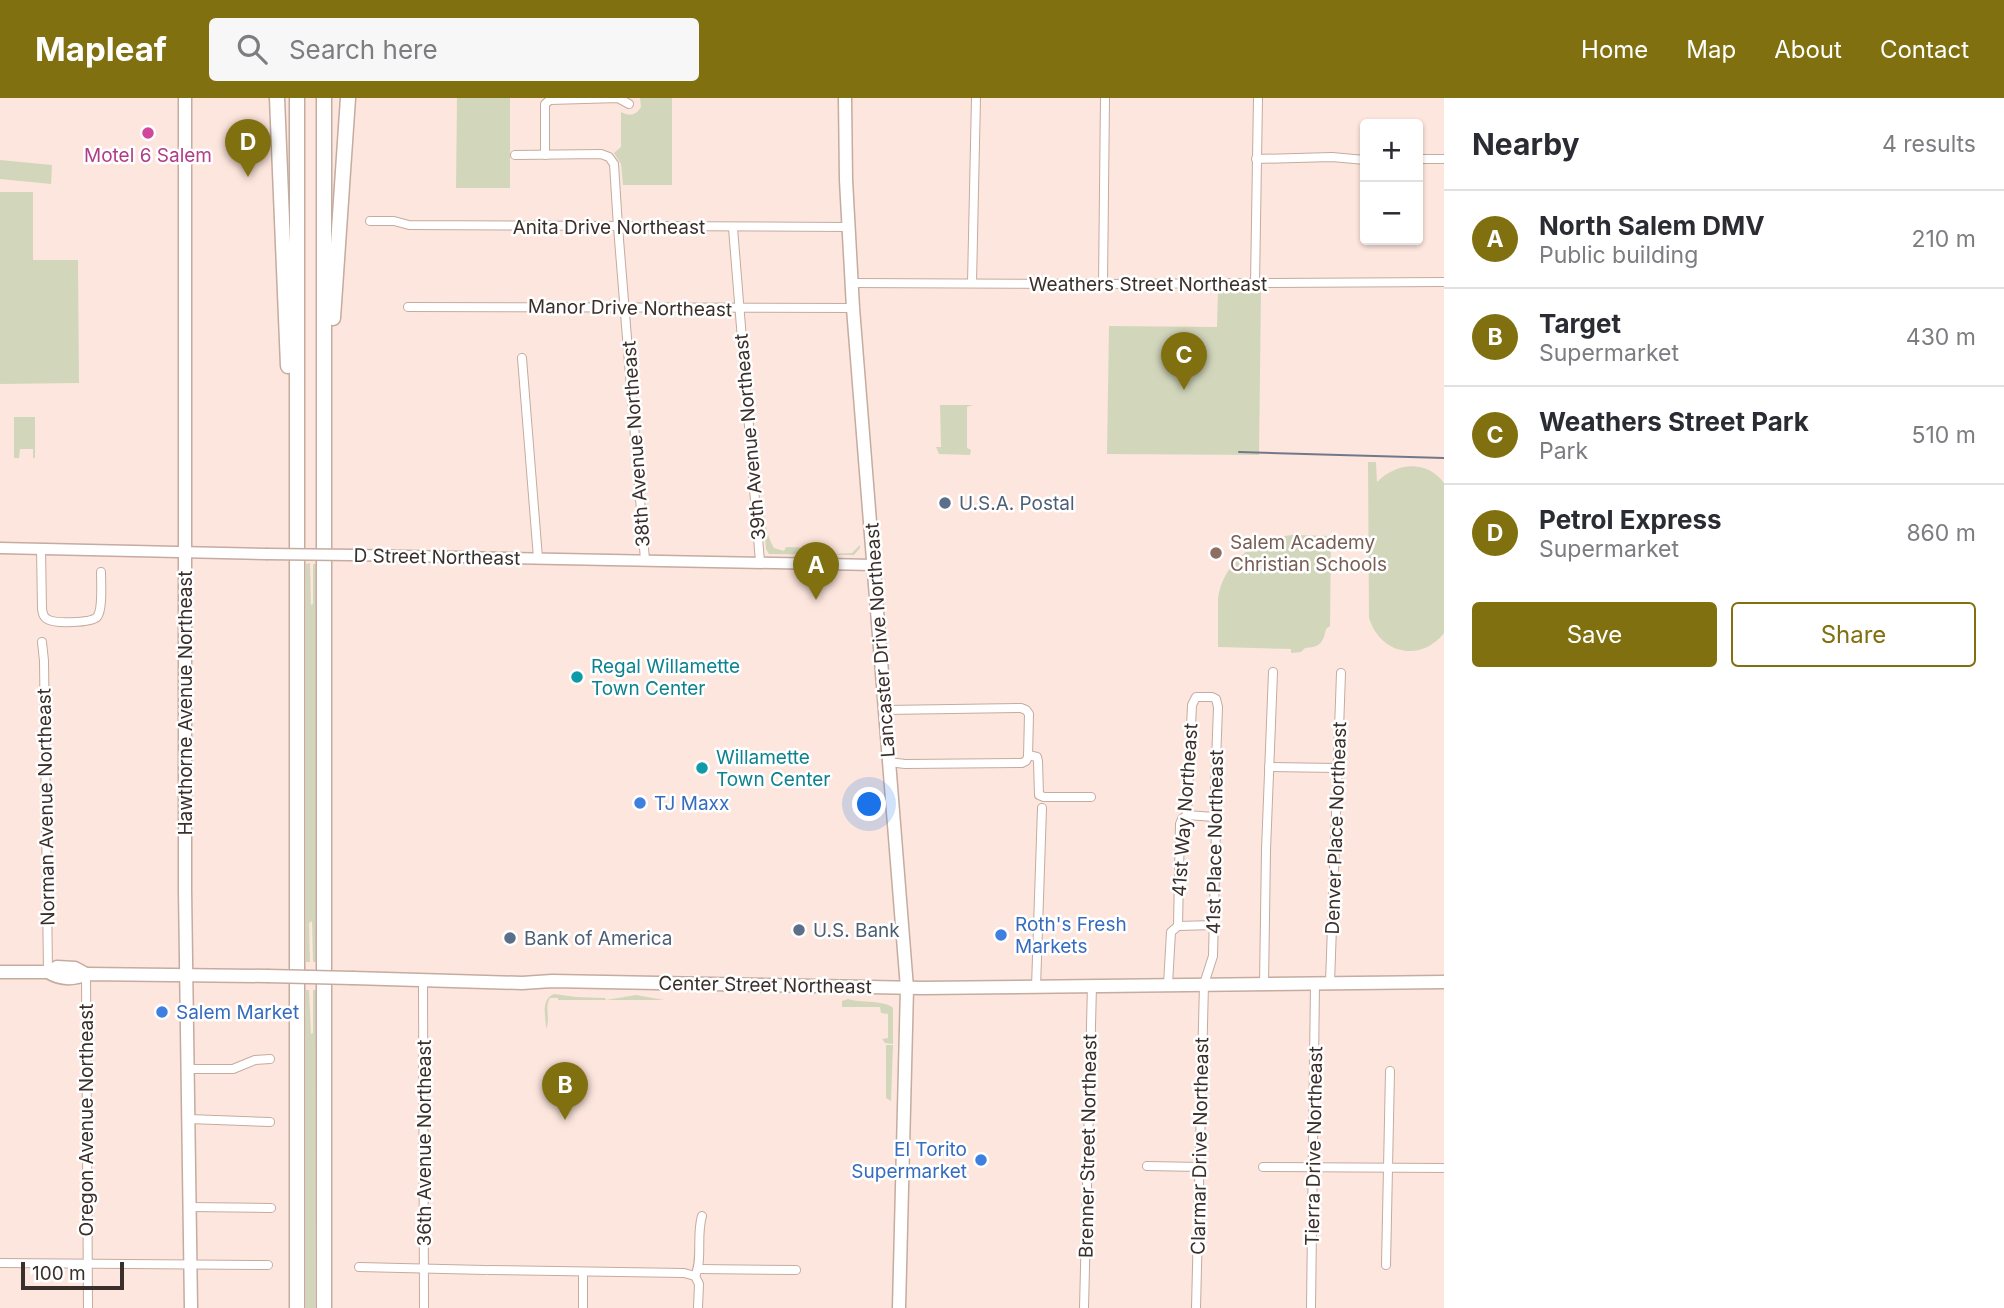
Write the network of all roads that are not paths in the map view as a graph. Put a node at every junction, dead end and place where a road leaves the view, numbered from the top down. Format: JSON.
{"nodes":[{"id":1,"x":185,"y":98,"type":"edge"},
{"id":2,"x":277,"y":98,"type":"edge"},
{"id":3,"x":298,"y":98,"type":"edge"},
{"id":4,"x":324,"y":98,"type":"edge"},
{"id":5,"x":348,"y":98,"type":"edge"},
{"id":6,"x":845,"y":98,"type":"edge"},
{"id":7,"x":976,"y":98,"type":"edge"},
{"id":8,"x":1105,"y":98,"type":"edge"},
{"id":9,"x":1258,"y":98,"type":"edge"},
{"id":10,"x":629,"y":104,"type":"dead end"},
{"id":11,"x":515,"y":155,"type":"dead end"},
{"id":12,"x":545,"y":155,"type":"junction"},
{"id":13,"x":1256,"y":159,"type":"junction"},
{"id":14,"x":1423,"y":159,"type":"edge"},
{"id":15,"x":1444,"y":159,"type":"edge"},
{"id":16,"x":1360,"y":160,"type":"edge"},
{"id":17,"x":370,"y":221,"type":"dead end"},
{"id":18,"x":618,"y":227,"type":"junction"},
{"id":19,"x":848,"y":227,"type":"junction"},
{"id":20,"x":733,"y":228,"type":"junction"},
{"id":21,"x":1444,"y":282,"type":"edge"},
{"id":22,"x":852,"y":283,"type":"junction"},
{"id":23,"x":972,"y":283,"type":"junction"},
{"id":24,"x":1103,"y":284,"type":"junction"},
{"id":25,"x":1255,"y":284,"type":"junction"},
{"id":26,"x":408,"y":307,"type":"dead end"},
{"id":27,"x":626,"y":307,"type":"junction"},
{"id":28,"x":853,"y":308,"type":"junction"},
{"id":29,"x":739,"y":309,"type":"junction"},
{"id":30,"x":522,"y":358,"type":"dead end"},
{"id":31,"x":324,"y":374,"type":"junction"},
{"id":32,"x":298,"y":526,"type":"junction"},
{"id":33,"x":0,"y":548,"type":"edge"},
{"id":34,"x":41,"y":549,"type":"junction"},
{"id":35,"x":184,"y":552,"type":"junction"},
{"id":36,"x":538,"y":558,"type":"junction"},
{"id":37,"x":645,"y":560,"type":"junction"},
{"id":38,"x":760,"y":562,"type":"junction"},
{"id":39,"x":874,"y":565,"type":"junction"},
{"id":40,"x":101,"y":572,"type":"dead end"},
{"id":41,"x":42,"y":642,"type":"dead end"},
{"id":42,"x":1273,"y":672,"type":"dead end"},
{"id":43,"x":1341,"y":673,"type":"dead end"},
{"id":44,"x":1216,"y":699,"type":"joint"},
{"id":45,"x":885,"y":710,"type":"junction"},
{"id":46,"x":1027,"y":758,"type":"junction"},
{"id":47,"x":889,"y":762,"type":"junction"},
{"id":48,"x":1269,"y":767,"type":"junction"},
{"id":49,"x":1338,"y":768,"type":"junction"},
{"id":50,"x":1091,"y":797,"type":"dead end"},
{"id":51,"x":1042,"y":808,"type":"dead end"},
{"id":52,"x":1188,"y":815,"type":"junction"},
{"id":53,"x":1214,"y":817,"type":"junction"},
{"id":54,"x":1214,"y":925,"type":"junction"},
{"id":55,"x":1178,"y":926,"type":"junction"},
{"id":56,"x":0,"y":972,"type":"edge"},
{"id":57,"x":48,"y":972,"type":"junction"},
{"id":58,"x":86,"y":974,"type":"junction"},
{"id":59,"x":187,"y":974,"type":"junction"},
{"id":60,"x":423,"y":979,"type":"junction"},
{"id":61,"x":1444,"y":982,"type":"edge"},
{"id":62,"x":1315,"y":983,"type":"junction"},
{"id":63,"x":1330,"y":983,"type":"junction"},
{"id":64,"x":1168,"y":984,"type":"junction"},
{"id":65,"x":1204,"y":984,"type":"junction"},
{"id":66,"x":1264,"y":984,"type":"junction"},
{"id":67,"x":1092,"y":985,"type":"junction"},
{"id":68,"x":1036,"y":987,"type":"junction"},
{"id":69,"x":907,"y":988,"type":"junction"},
{"id":70,"x":270,"y":1059,"type":"dead end"},
{"id":71,"x":188,"y":1069,"type":"junction"},
{"id":72,"x":1390,"y":1071,"type":"dead end"},
{"id":73,"x":189,"y":1119,"type":"junction"},
{"id":74,"x":270,"y":1122,"type":"dead end"},
{"id":75,"x":1147,"y":1166,"type":"dead end"},
{"id":76,"x":1200,"y":1167,"type":"junction"},
{"id":77,"x":1264,"y":1167,"type":"dead end"},
{"id":78,"x":1314,"y":1167,"type":"junction"},
{"id":79,"x":1388,"y":1168,"type":"junction"},
{"id":80,"x":1444,"y":1168,"type":"edge"},
{"id":81,"x":190,"y":1207,"type":"junction"},
{"id":82,"x":271,"y":1208,"type":"dead end"},
{"id":83,"x":702,"y":1216,"type":"dead end"},
{"id":84,"x":0,"y":1263,"type":"edge"},
{"id":85,"x":87,"y":1264,"type":"junction"},
{"id":86,"x":191,"y":1264,"type":"junction"},
{"id":87,"x":268,"y":1265,"type":"dead end"},
{"id":88,"x":1386,"y":1265,"type":"dead end"},
{"id":89,"x":359,"y":1267,"type":"dead end"},
{"id":90,"x":424,"y":1268,"type":"junction"},
{"id":91,"x":796,"y":1270,"type":"dead end"},
{"id":92,"x":583,"y":1272,"type":"junction"},
{"id":93,"x":696,"y":1273,"type":"junction"},
{"id":94,"x":88,"y":1308,"type":"edge"},
{"id":95,"x":191,"y":1308,"type":"edge"},
{"id":96,"x":297,"y":1308,"type":"edge"},
{"id":97,"x":324,"y":1308,"type":"edge"},
{"id":98,"x":424,"y":1308,"type":"edge"},
{"id":99,"x":583,"y":1308,"type":"edge"},
{"id":100,"x":698,"y":1308,"type":"edge"},
{"id":101,"x":899,"y":1308,"type":"edge"},
{"id":102,"x":1084,"y":1308,"type":"edge"},
{"id":103,"x":1196,"y":1308,"type":"edge"},
{"id":104,"x":1311,"y":1308,"type":"edge"}],
"edges":[{"from":1,"to":35,"type":"main road","name":"Hawthorne Avenue Northeast"},
{"from":2,"to":32,"type":"highway"},
{"from":3,"to":32,"type":"highway"},
{"from":4,"to":31,"type":"highway"},
{"from":5,"to":31,"type":"highway"},
{"from":6,"to":19,"type":"main road","name":"Lancaster Drive Northeast"},
{"from":7,"to":23,"type":"street"},
{"from":8,"to":24,"type":"street"},
{"from":9,"to":13,"type":"street"},
{"from":10,"to":12,"type":"street"},
{"from":11,"to":12,"type":"street"},
{"from":12,"to":18,"type":"street","name":"38th Avenue Northeast"},
{"from":13,"to":16,"type":"street"},
{"from":13,"to":25,"type":"street"},
{"from":14,"to":15,"type":"street"},
{"from":17,"to":18,"type":"street","name":"Anita Drive Northeast"},
{"from":18,"to":20,"type":"street","name":"Anita Drive Northeast"},
{"from":18,"to":27,"type":"street","name":"38th Avenue Northeast"},
{"from":19,"to":20,"type":"street","name":"Anita Drive Northeast"},
{"from":19,"to":22,"type":"main road","name":"Lancaster Drive Northeast"},
{"from":20,"to":29,"type":"street","name":"39th Avenue Northeast"},
{"from":21,"to":25,"type":"street","name":"Weathers Street Northeast"},
{"from":22,"to":23,"type":"street","name":"Weathers Street Northeast"},
{"from":22,"to":28,"type":"main road","name":"Lancaster Drive Northeast"},
{"from":23,"to":24,"type":"street","name":"Weathers Street Northeast"},
{"from":24,"to":25,"type":"street","name":"Weathers Street Northeast"},
{"from":26,"to":27,"type":"street","name":"Manor Drive Northeast"},
{"from":27,"to":29,"type":"street","name":"Manor Drive Northeast"},
{"from":27,"to":37,"type":"street","name":"38th Avenue Northeast"},
{"from":28,"to":29,"type":"street","name":"Manor Drive Northeast"},
{"from":28,"to":39,"type":"main road","name":"Lancaster Drive Northeast"},
{"from":29,"to":38,"type":"street","name":"39th Avenue Northeast"},
{"from":30,"to":36,"type":"street"},
{"from":31,"to":97,"type":"highway"},
{"from":32,"to":96,"type":"highway"},
{"from":33,"to":34,"type":"street","name":"D Street Northeast"},
{"from":34,"to":35,"type":"street","name":"D Street Northeast"},
{"from":34,"to":40,"type":"street"},
{"from":35,"to":36,"type":"street","name":"D Street Northeast","bridge":true},
{"from":35,"to":59,"type":"main road","name":"Hawthorne Avenue Northeast"},
{"from":36,"to":37,"type":"street","name":"D Street Northeast"},
{"from":37,"to":38,"type":"street","name":"D Street Northeast"},
{"from":38,"to":39,"type":"street","name":"D Street Northeast"},
{"from":39,"to":45,"type":"main road","name":"Lancaster Drive Northeast"},
{"from":41,"to":57,"type":"street","name":"Norman Avenue Northeast"},
{"from":42,"to":48,"type":"street"},
{"from":43,"to":49,"type":"street","name":"Denver Place Northeast"},
{"from":44,"to":52,"type":"street","name":"41st Way Northeast"},
{"from":44,"to":53,"type":"street","name":"41st Place Northeast"},
{"from":45,"to":46,"type":"street"},
{"from":45,"to":47,"type":"main road","name":"Lancaster Drive Northeast"},
{"from":46,"to":47,"type":"street"},
{"from":46,"to":50,"type":"street"},
{"from":47,"to":69,"type":"main road","name":"Lancaster Drive Northeast"},
{"from":48,"to":49,"type":"street"},
{"from":48,"to":66,"type":"street"},
{"from":49,"to":63,"type":"street","name":"Denver Place Northeast"},
{"from":51,"to":68,"type":"street"},
{"from":52,"to":53,"type":"street"},
{"from":52,"to":55,"type":"street","name":"41st Way Northeast"},
{"from":53,"to":54,"type":"street","name":"41st Place Northeast"},
{"from":54,"to":55,"type":"street"},
{"from":54,"to":65,"type":"street","name":"41st Place Northeast"},
{"from":55,"to":64,"type":"street","name":"41st Way Northeast"},
{"from":56,"to":57,"type":"main road","name":"Center Street Northeast"},
{"from":57,"to":58,"type":"main road","name":"Center Street Northeast"},
{"from":58,"to":59,"type":"main road","name":"Center Street Northeast"},
{"from":58,"to":85,"type":"street","name":"Oregon Avenue Northeast"},
{"from":59,"to":60,"type":"main road","name":"Center Street Northeast","bridge":true},
{"from":59,"to":71,"type":"main road","name":"Hawthorne Avenue Northeast"},
{"from":60,"to":69,"type":"main road","name":"Center Street Northeast"},
{"from":60,"to":90,"type":"street","name":"36th Avenue Northeast"},
{"from":61,"to":63,"type":"main road","name":"Center Street Northeast"},
{"from":62,"to":63,"type":"main road","name":"Center Street Northeast"},
{"from":62,"to":66,"type":"main road","name":"Center Street Northeast"},
{"from":62,"to":78,"type":"street","name":"Tierra Drive Northeast"},
{"from":64,"to":65,"type":"main road","name":"Center Street Northeast"},
{"from":64,"to":67,"type":"main road","name":"Center Street Northeast"},
{"from":65,"to":66,"type":"main road","name":"Center Street Northeast"},
{"from":65,"to":76,"type":"street","name":"Clarmar Drive Northeast"},
{"from":67,"to":68,"type":"main road","name":"Center Street Northeast"},
{"from":67,"to":102,"type":"street","name":"Brenner Street Northeast"},
{"from":68,"to":69,"type":"main road","name":"Center Street Northeast"},
{"from":69,"to":101,"type":"main road","name":"Lancaster Drive Northeast"},
{"from":70,"to":71,"type":"street"},
{"from":71,"to":73,"type":"main road","name":"Hawthorne Avenue Northeast"},
{"from":72,"to":79,"type":"street"},
{"from":73,"to":74,"type":"street"},
{"from":73,"to":81,"type":"main road","name":"Hawthorne Avenue Northeast"},
{"from":75,"to":76,"type":"street"},
{"from":76,"to":103,"type":"street","name":"Clarmar Drive Northeast"},
{"from":77,"to":78,"type":"street"},
{"from":78,"to":79,"type":"street"},
{"from":78,"to":104,"type":"street","name":"Tierra Drive Northeast"},
{"from":79,"to":80,"type":"street"},
{"from":79,"to":88,"type":"street"},
{"from":81,"to":82,"type":"street"},
{"from":81,"to":86,"type":"main road","name":"Hawthorne Avenue Northeast"},
{"from":83,"to":93,"type":"street"},
{"from":84,"to":85,"type":"street"},
{"from":85,"to":86,"type":"street"},
{"from":85,"to":94,"type":"street","name":"Oregon Avenue Northeast"},
{"from":86,"to":87,"type":"street"},
{"from":86,"to":95,"type":"main road","name":"Hawthorne Avenue Northeast"},
{"from":89,"to":90,"type":"street"},
{"from":90,"to":92,"type":"street"},
{"from":90,"to":98,"type":"street","name":"36th Avenue Northeast"},
{"from":91,"to":93,"type":"street"},
{"from":92,"to":93,"type":"street"},
{"from":92,"to":99,"type":"street"},
{"from":93,"to":100,"type":"street"}]}
